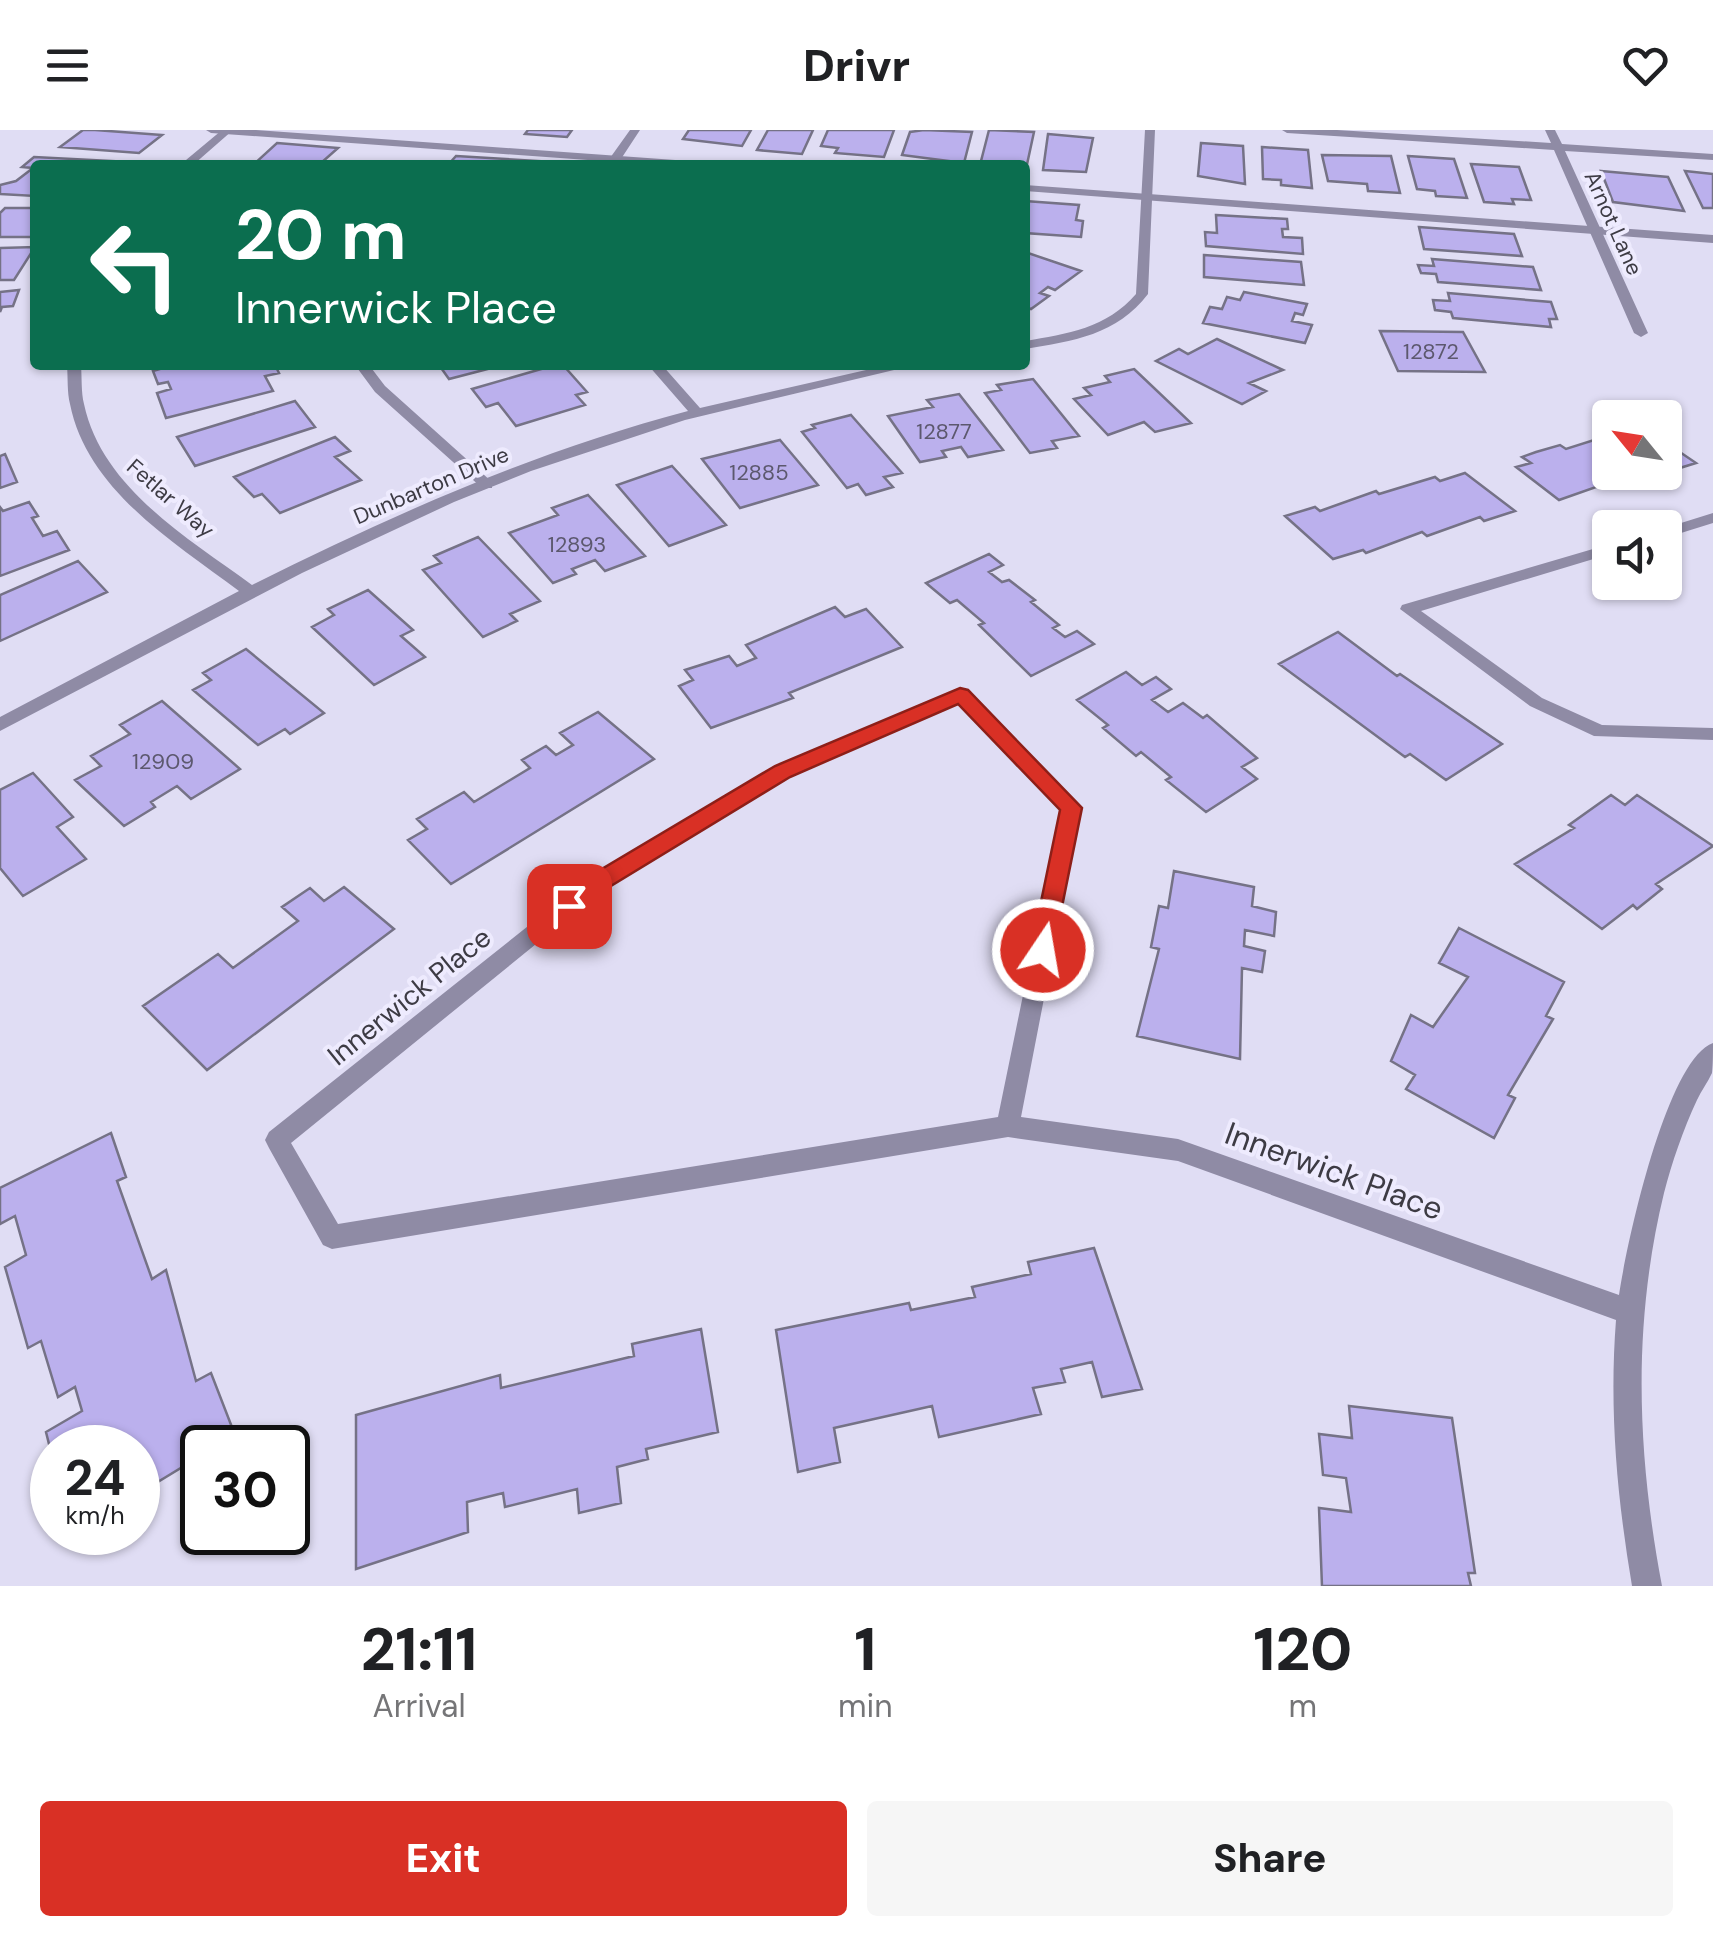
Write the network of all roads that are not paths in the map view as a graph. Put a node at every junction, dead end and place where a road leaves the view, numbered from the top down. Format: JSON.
{"nodes":[{"id":1,"x":210,"y":130,"type":"edge"},
{"id":2,"x":635,"y":130,"type":"edge"},
{"id":3,"x":1150,"y":130,"type":"edge"},
{"id":4,"x":1288,"y":130,"type":"edge"},
{"id":5,"x":1550,"y":130,"type":"edge"},
{"id":6,"x":227,"y":131,"type":"edge"},
{"id":7,"x":1349,"y":132,"type":"edge"},
{"id":8,"x":1558,"y":148,"type":"junction"},
{"id":9,"x":1713,"y":157,"type":"edge"},
{"id":10,"x":192,"y":160,"type":"edge"},
{"id":11,"x":576,"y":160,"type":"edge"},
{"id":12,"x":614,"y":160,"type":"edge"},
{"id":13,"x":1030,"y":188,"type":"edge"},
{"id":14,"x":1147,"y":196,"type":"junction"},
{"id":15,"x":1595,"y":228,"type":"junction"},
{"id":16,"x":1713,"y":239,"type":"edge"},
{"id":17,"x":1641,"y":333,"type":"dead end"},
{"id":18,"x":1030,"y":344,"type":"edge"},
{"id":19,"x":74,"y":370,"type":"edge"},
{"id":20,"x":366,"y":370,"type":"edge"},
{"id":21,"x":659,"y":370,"type":"edge"},
{"id":22,"x":885,"y":370,"type":"edge"},
{"id":23,"x":696,"y":412,"type":"junction"},
{"id":24,"x":487,"y":485,"type":"junction"},
{"id":25,"x":1713,"y":518,"type":"edge"},
{"id":26,"x":1682,"y":527,"type":"edge"},
{"id":27,"x":1592,"y":554,"type":"edge"},
{"id":28,"x":249,"y":591,"type":"junction"},
{"id":29,"x":0,"y":725,"type":"edge"},
{"id":30,"x":1713,"y":734,"type":"edge"},
{"id":31,"x":1713,"y":1054,"type":"edge"},
{"id":32,"x":1008,"y":1126,"type":"junction"},
{"id":33,"x":1629,"y":1312,"type":"junction"},
{"id":34,"x":1647,"y":1586,"type":"edge"}],
"edges":[{"from":1,"to":6,"type":"street"},
{"from":2,"to":12,"type":"street"},
{"from":3,"to":14,"type":"street"},
{"from":4,"to":7,"type":"street"},
{"from":5,"to":8,"type":"street","name":"Arnot Lane"},
{"from":6,"to":10,"type":"street"},
{"from":6,"to":11,"type":"street"},
{"from":7,"to":8,"type":"street"},
{"from":8,"to":9,"type":"street"},
{"from":8,"to":15,"type":"street","name":"Arnot Lane"},
{"from":13,"to":14,"type":"street"},
{"from":14,"to":15,"type":"street"},
{"from":14,"to":18,"type":"street"},
{"from":15,"to":16,"type":"street"},
{"from":15,"to":17,"type":"street","name":"Arnot Lane"},
{"from":19,"to":28,"type":"street","name":"Fetlar Way"},
{"from":20,"to":24,"type":"street"},
{"from":21,"to":23,"type":"street"},
{"from":22,"to":23,"type":"street","name":"Dunbarton Drive"},
{"from":23,"to":24,"type":"street","name":"Dunbarton Drive"},
{"from":24,"to":28,"type":"street","name":"Dunbarton Drive"},
{"from":25,"to":26,"type":"street"},
{"from":27,"to":30,"type":"street"},
{"from":28,"to":29,"type":"street","name":"Dunbarton Drive"},
{"from":31,"to":33,"type":"street"},
{"from":32,"to":32,"type":"street","name":"Innerwick Place"},
{"from":32,"to":33,"type":"street","name":"Innerwick Place"},
{"from":33,"to":34,"type":"street"}]}
